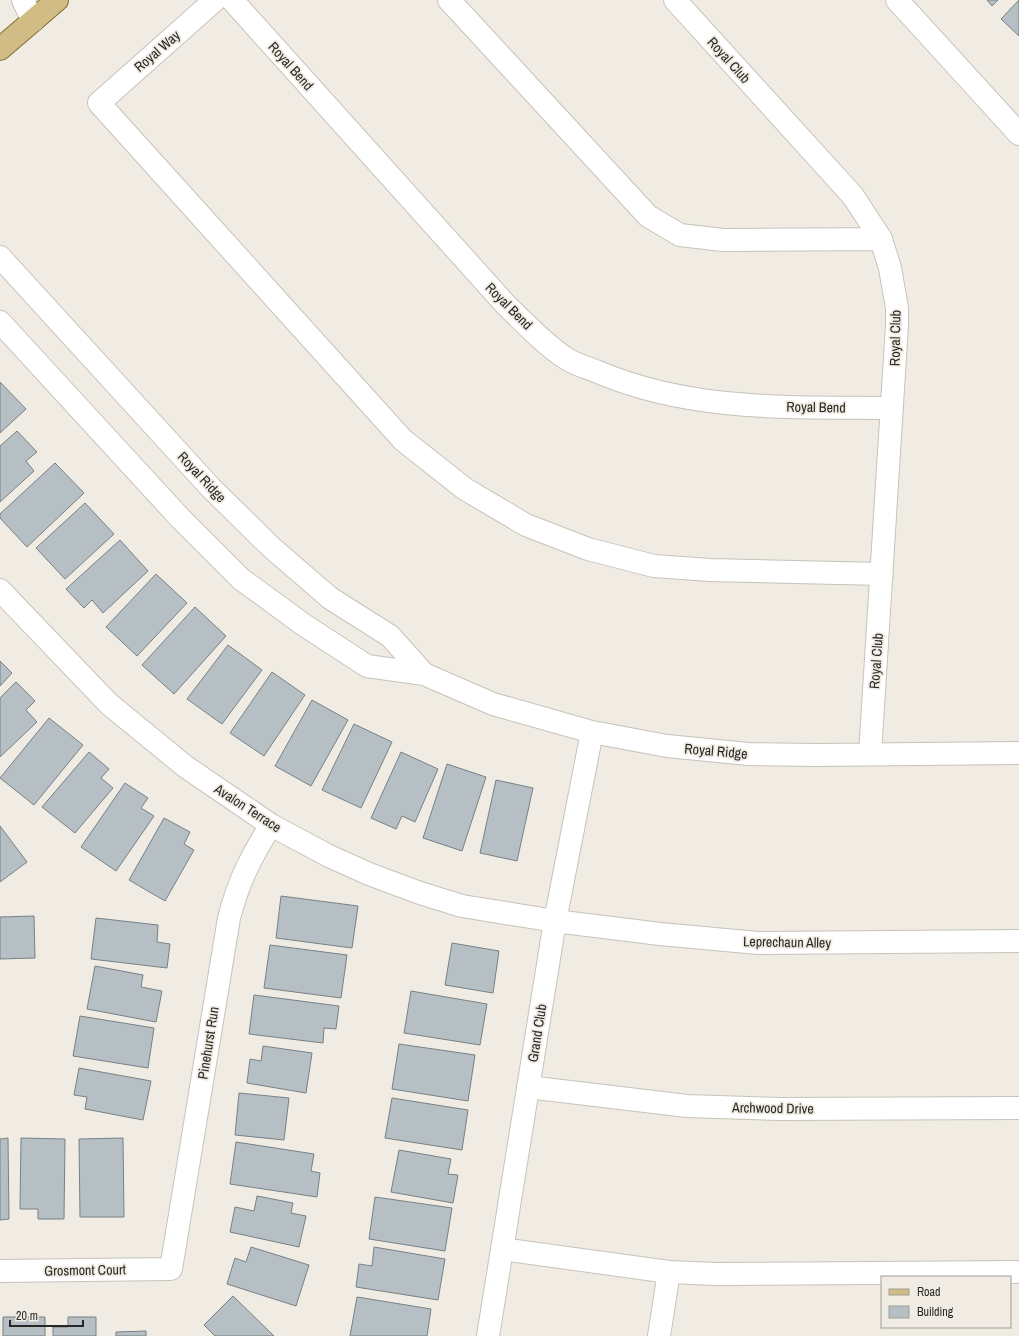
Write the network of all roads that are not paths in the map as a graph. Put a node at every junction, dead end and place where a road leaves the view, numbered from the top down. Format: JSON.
{"nodes":[{"id":1,"x":23,"y":0,"type":"edge"},
{"id":2,"x":57,"y":0,"type":"edge"},
{"id":3,"x":215,"y":0,"type":"edge"},
{"id":4,"x":232,"y":0,"type":"edge"},
{"id":5,"x":449,"y":0,"type":"edge"},
{"id":6,"x":675,"y":0,"type":"edge"},
{"id":7,"x":897,"y":0,"type":"edge"},
{"id":8,"x":33,"y":21,"type":"junction"},
{"id":9,"x":0,"y":50,"type":"edge"},
{"id":10,"x":1019,"y":134,"type":"edge"},
{"id":11,"x":881,"y":239,"type":"junction"},
{"id":12,"x":0,"y":257,"type":"edge"},
{"id":13,"x":0,"y":322,"type":"edge"},
{"id":14,"x":892,"y":408,"type":"junction"},
{"id":15,"x":882,"y":574,"type":"junction"},
{"id":16,"x":0,"y":590,"type":"edge"},
{"id":17,"x":424,"y":674,"type":"junction"},
{"id":18,"x":592,"y":732,"type":"junction"},
{"id":19,"x":1019,"y":753,"type":"edge"},
{"id":20,"x":870,"y":754,"type":"junction"},
{"id":21,"x":271,"y":825,"type":"junction"},
{"id":22,"x":555,"y":921,"type":"junction"},
{"id":23,"x":1019,"y":941,"type":"edge"},
{"id":24,"x":528,"y":1087,"type":"junction"},
{"id":25,"x":1019,"y":1108,"type":"edge"},
{"id":26,"x":502,"y":1249,"type":"junction"},
{"id":27,"x":171,"y":1269,"type":"joint"},
{"id":28,"x":0,"y":1271,"type":"edge"},
{"id":29,"x":669,"y":1272,"type":"junction"},
{"id":30,"x":1019,"y":1272,"type":"edge"},
{"id":31,"x":488,"y":1336,"type":"edge"},
{"id":32,"x":658,"y":1336,"type":"edge"}],
"edges":[{"from":1,"to":8,"type":"street"},
{"from":2,"to":8,"type":"main road"},
{"from":3,"to":15,"type":"street","name":"Royal Way"},
{"from":4,"to":14,"type":"street","name":"Royal Bend"},
{"from":5,"to":11,"type":"street"},
{"from":6,"to":11,"type":"street","name":"Royal Club"},
{"from":7,"to":10,"type":"street"},
{"from":8,"to":9,"type":"main road"},
{"from":11,"to":14,"type":"street","name":"Royal Club"},
{"from":12,"to":17,"type":"street","name":"Royal Ridge"},
{"from":13,"to":17,"type":"street","name":"Royal Ridge"},
{"from":14,"to":15,"type":"street","name":"Royal Club"},
{"from":15,"to":20,"type":"street","name":"Royal Club"},
{"from":16,"to":21,"type":"street","name":"Avalon Terrace"},
{"from":17,"to":18,"type":"street","name":"Royal Ridge"},
{"from":18,"to":20,"type":"street","name":"Royal Ridge"},
{"from":18,"to":22,"type":"street","name":"Grand Club"},
{"from":19,"to":20,"type":"street","name":"Royal Ridge"},
{"from":21,"to":22,"type":"street","name":"Avalon Terrace"},
{"from":21,"to":27,"type":"street","name":"Pinehurst Run"},
{"from":22,"to":23,"type":"street","name":"Leprechaun Alley"},
{"from":22,"to":24,"type":"street","name":"Grand Club"},
{"from":24,"to":25,"type":"street","name":"Archwood Drive"},
{"from":24,"to":26,"type":"street","name":"Grand Club"},
{"from":26,"to":29,"type":"street"},
{"from":26,"to":31,"type":"street","name":"Grand Club"},
{"from":27,"to":28,"type":"street","name":"Grosmont Court"},
{"from":29,"to":30,"type":"street"},
{"from":29,"to":32,"type":"street"}]}
